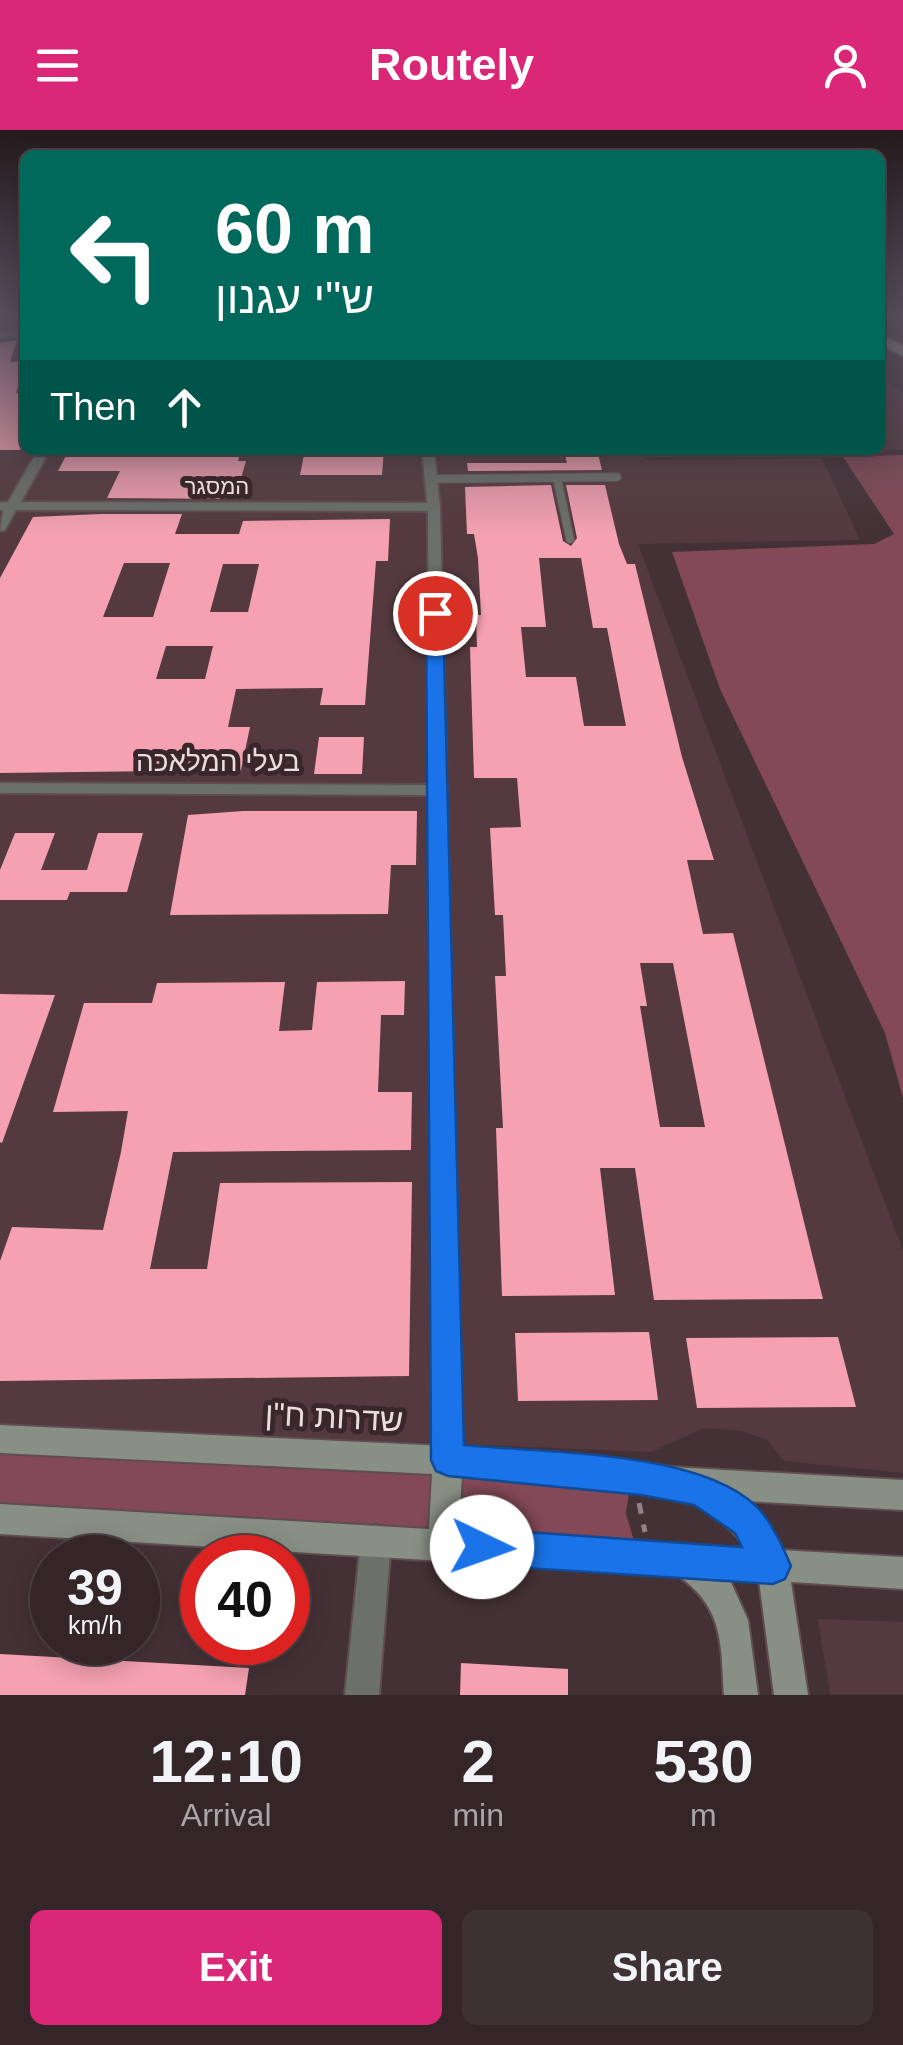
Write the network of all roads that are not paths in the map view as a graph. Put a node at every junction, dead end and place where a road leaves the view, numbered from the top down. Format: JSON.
{"nodes":[{"id":1,"x":41,"y":455,"type":"edge"},
{"id":2,"x":429,"y":455,"type":"edge"},
{"id":3,"x":617,"y":477,"type":"dead end"},
{"id":4,"x":557,"y":478,"type":"junction"},
{"id":5,"x":431,"y":479,"type":"junction"},
{"id":6,"x":6,"y":506,"type":"edge"},
{"id":7,"x":434,"y":507,"type":"junction"},
{"id":8,"x":0,"y":527,"type":"edge"},
{"id":9,"x":570,"y":539,"type":"dead end"},
{"id":10,"x":0,"y":788,"type":"edge"},
{"id":11,"x":436,"y":790,"type":"junction"},
{"id":12,"x":0,"y":1440,"type":"edge"},
{"id":13,"x":448,"y":1460,"type":"junction"},
{"id":14,"x":656,"y":1480,"type":"junction"},
{"id":15,"x":903,"y":1495,"type":"edge"},
{"id":16,"x":0,"y":1519,"type":"edge"},
{"id":17,"x":376,"y":1540,"type":"junction"},
{"id":18,"x":443,"y":1544,"type":"junction"},
{"id":19,"x":668,"y":1558,"type":"junction"},
{"id":20,"x":773,"y":1566,"type":"junction"},
{"id":21,"x":903,"y":1573,"type":"edge"},
{"id":22,"x":362,"y":1695,"type":"edge"},
{"id":23,"x":741,"y":1695,"type":"edge"},
{"id":24,"x":792,"y":1695,"type":"edge"}],
"edges":[{"from":1,"to":6,"type":"street"},
{"from":2,"to":5,"type":"street"},
{"from":3,"to":4,"type":"lane"},
{"from":4,"to":5,"type":"lane"},
{"from":4,"to":9,"type":"lane"},
{"from":5,"to":7,"type":"street"},
{"from":6,"to":7,"type":"street","name":"המסגר"},
{"from":6,"to":8,"type":"street"},
{"from":7,"to":11,"type":"street"},
{"from":10,"to":11,"type":"street","name":"בעלי המלאכה"},
{"from":11,"to":13,"type":"street"},
{"from":12,"to":13,"type":"street","name":"שדרות ח\"ן"},
{"from":13,"to":14,"type":"street","name":"שדרות ח\"ן"},
{"from":13,"to":18,"type":"street"},
{"from":14,"to":15,"type":"street","name":"שדרות ח\"ן"},
{"from":14,"to":20,"type":"street"},
{"from":16,"to":17,"type":"street"},
{"from":17,"to":18,"type":"street"},
{"from":17,"to":22,"type":"street"},
{"from":18,"to":19,"type":"street"},
{"from":19,"to":20,"type":"street"},
{"from":19,"to":23,"type":"street"},
{"from":20,"to":21,"type":"street"},
{"from":20,"to":24,"type":"street"}]}
